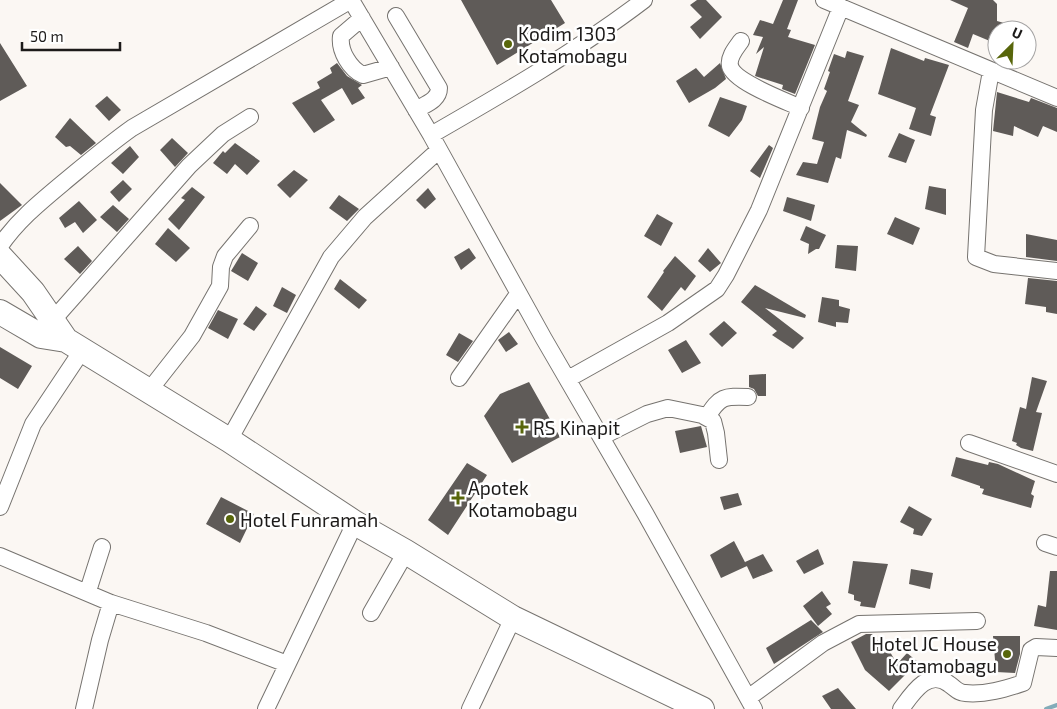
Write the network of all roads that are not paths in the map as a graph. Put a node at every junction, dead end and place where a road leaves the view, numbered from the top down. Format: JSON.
{"nodes":[{"id":1,"x":351,"y":0,"type":"edge"},
{"id":2,"x":644,"y":0,"type":"edge"},
{"id":3,"x":824,"y":0,"type":"edge"},
{"id":4,"x":841,"y":7,"type":"junction"},
{"id":5,"x":396,"y":16,"type":"dead end"},
{"id":6,"x":362,"y":18,"type":"junction"},
{"id":7,"x":741,"y":41,"type":"dead end"},
{"id":8,"x":391,"y":67,"type":"junction"},
{"id":9,"x":991,"y":71,"type":"junction"},
{"id":10,"x":1057,"y":98,"type":"edge"},
{"id":11,"x":801,"y":108,"type":"junction"},
{"id":12,"x":416,"y":110,"type":"junction"},
{"id":13,"x":250,"y":117,"type":"dead end"},
{"id":14,"x":435,"y":143,"type":"junction"},
{"id":15,"x":250,"y":226,"type":"dead end"},
{"id":16,"x":0,"y":246,"type":"edge"},
{"id":17,"x":0,"y":256,"type":"edge"},
{"id":18,"x":1057,"y":270,"type":"edge"},
{"id":19,"x":33,"y":292,"type":"junction"},
{"id":20,"x":518,"y":294,"type":"junction"},
{"id":21,"x":4,"y":314,"type":"edge"},
{"id":22,"x":52,"y":322,"type":"junction"},
{"id":23,"x":74,"y":346,"type":"junction"},
{"id":24,"x":459,"y":378,"type":"dead end"},
{"id":25,"x":568,"y":379,"type":"junction"},
{"id":26,"x":148,"y":392,"type":"junction"},
{"id":27,"x":748,"y":397,"type":"dead end"},
{"id":28,"x":707,"y":417,"type":"junction"},
{"id":29,"x":601,"y":437,"type":"junction"},
{"id":30,"x":229,"y":440,"type":"junction"},
{"id":31,"x":969,"y":443,"type":"dead end"},
{"id":32,"x":719,"y":460,"type":"dead end"},
{"id":33,"x":1057,"y":474,"type":"edge"},
{"id":34,"x":0,"y":507,"type":"edge"},
{"id":35,"x":355,"y":523,"type":"junction"},
{"id":36,"x":102,"y":547,"type":"dead end"},
{"id":37,"x":406,"y":552,"type":"junction"},
{"id":38,"x":0,"y":556,"type":"edge"},
{"id":39,"x":88,"y":592,"type":"junction"},
{"id":40,"x":111,"y":603,"type":"junction"},
{"id":41,"x":371,"y":613,"type":"dead end"},
{"id":42,"x":513,"y":618,"type":"junction"},
{"id":43,"x":977,"y":621,"type":"dead end"},
{"id":44,"x":1057,"y":648,"type":"edge"},
{"id":45,"x":287,"y":664,"type":"junction"},
{"id":46,"x":751,"y":704,"type":"edge"},
{"id":47,"x":84,"y":709,"type":"edge"},
{"id":48,"x":266,"y":709,"type":"edge"},
{"id":49,"x":470,"y":709,"type":"edge"},
{"id":50,"x":702,"y":709,"type":"edge"},
{"id":51,"x":901,"y":709,"type":"edge"}],
"edges":[{"from":1,"to":6,"type":"street"},
{"from":1,"to":16,"type":"street"},
{"from":2,"to":14,"type":"street"},
{"from":3,"to":4,"type":"street"},
{"from":4,"to":9,"type":"street"},
{"from":4,"to":11,"type":"street"},
{"from":5,"to":12,"type":"street"},
{"from":6,"to":8,"type":"street"},
{"from":6,"to":8,"type":"street"},
{"from":7,"to":11,"type":"street"},
{"from":8,"to":12,"type":"street"},
{"from":9,"to":10,"type":"street"},
{"from":9,"to":18,"type":"street"},
{"from":11,"to":25,"type":"street"},
{"from":12,"to":14,"type":"street"},
{"from":13,"to":22,"type":"street"},
{"from":14,"to":20,"type":"street"},
{"from":14,"to":30,"type":"street"},
{"from":15,"to":26,"type":"street"},
{"from":17,"to":19,"type":"highway"},
{"from":19,"to":21,"type":"highway"},
{"from":19,"to":22,"type":"highway"},
{"from":20,"to":24,"type":"street"},
{"from":20,"to":25,"type":"street"},
{"from":21,"to":23,"type":"highway"},
{"from":22,"to":23,"type":"highway"},
{"from":23,"to":26,"type":"highway"},
{"from":23,"to":34,"type":"street"},
{"from":25,"to":29,"type":"street"},
{"from":26,"to":30,"type":"highway"},
{"from":27,"to":28,"type":"street"},
{"from":28,"to":29,"type":"street"},
{"from":28,"to":32,"type":"street"},
{"from":29,"to":46,"type":"street"},
{"from":30,"to":35,"type":"highway"},
{"from":31,"to":33,"type":"street"},
{"from":35,"to":37,"type":"highway"},
{"from":35,"to":45,"type":"street"},
{"from":36,"to":39,"type":"street"},
{"from":37,"to":41,"type":"street"},
{"from":37,"to":42,"type":"highway"},
{"from":38,"to":39,"type":"street"},
{"from":39,"to":40,"type":"street"},
{"from":40,"to":45,"type":"street"},
{"from":40,"to":47,"type":"street"},
{"from":42,"to":49,"type":"street"},
{"from":42,"to":50,"type":"highway"},
{"from":43,"to":46,"type":"street"},
{"from":44,"to":51,"type":"street"},
{"from":45,"to":48,"type":"street"}]}
